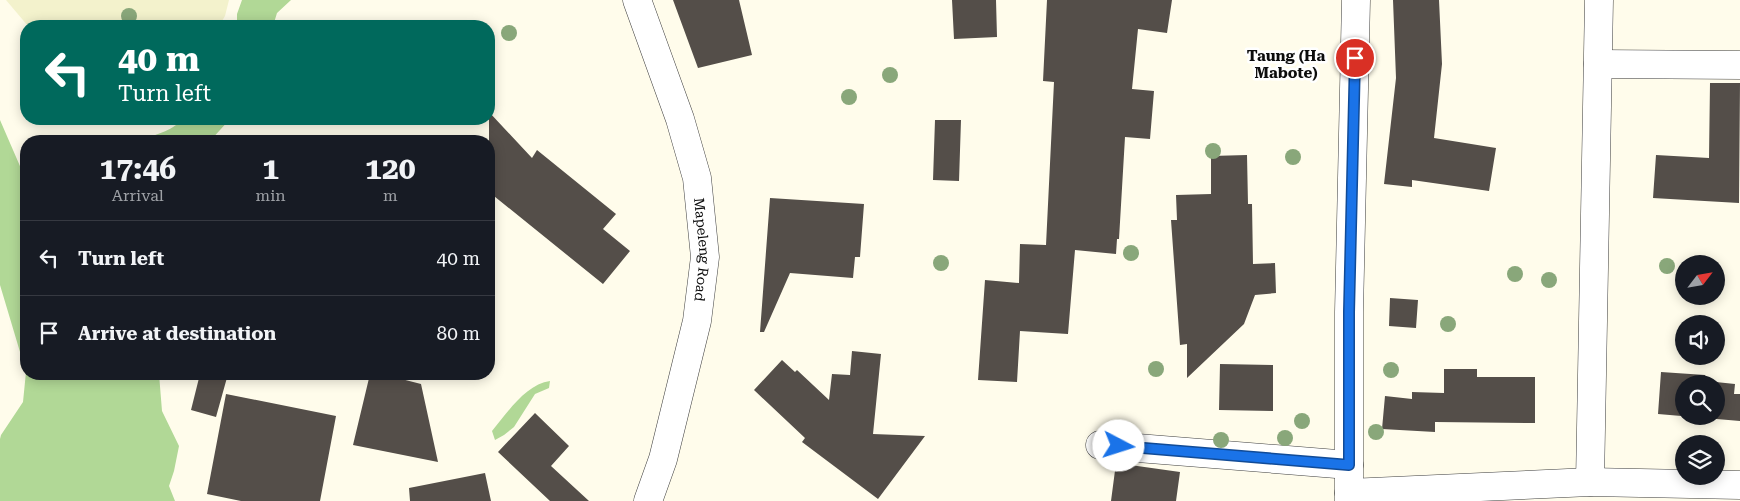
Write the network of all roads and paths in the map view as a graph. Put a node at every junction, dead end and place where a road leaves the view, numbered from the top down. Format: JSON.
{"nodes":[{"id":1,"x":637,"y":0,"type":"edge"},
{"id":2,"x":1356,"y":0,"type":"edge"},
{"id":3,"x":1599,"y":0,"type":"edge"},
{"id":4,"x":1598,"y":64,"type":"junction"},
{"id":5,"x":1740,"y":65,"type":"edge"},
{"id":6,"x":1100,"y":445,"type":"dead end"},
{"id":7,"x":1349,"y":465,"type":"junction"},
{"id":8,"x":1590,"y":482,"type":"junction"},
{"id":9,"x":1740,"y":485,"type":"edge"},
{"id":10,"x":1349,"y":497,"type":"edge"},
{"id":11,"x":648,"y":501,"type":"edge"}],
"edges":[{"from":1,"to":11,"type":"street","name":"Mapeleng Road"},
{"from":2,"to":7,"type":"street"},
{"from":3,"to":4,"type":"street"},
{"from":4,"to":5,"type":"street"},
{"from":4,"to":8,"type":"street"},
{"from":6,"to":7,"type":"street"},
{"from":7,"to":10,"type":"street"},
{"from":8,"to":9,"type":"street"},
{"from":8,"to":10,"type":"street"}]}
